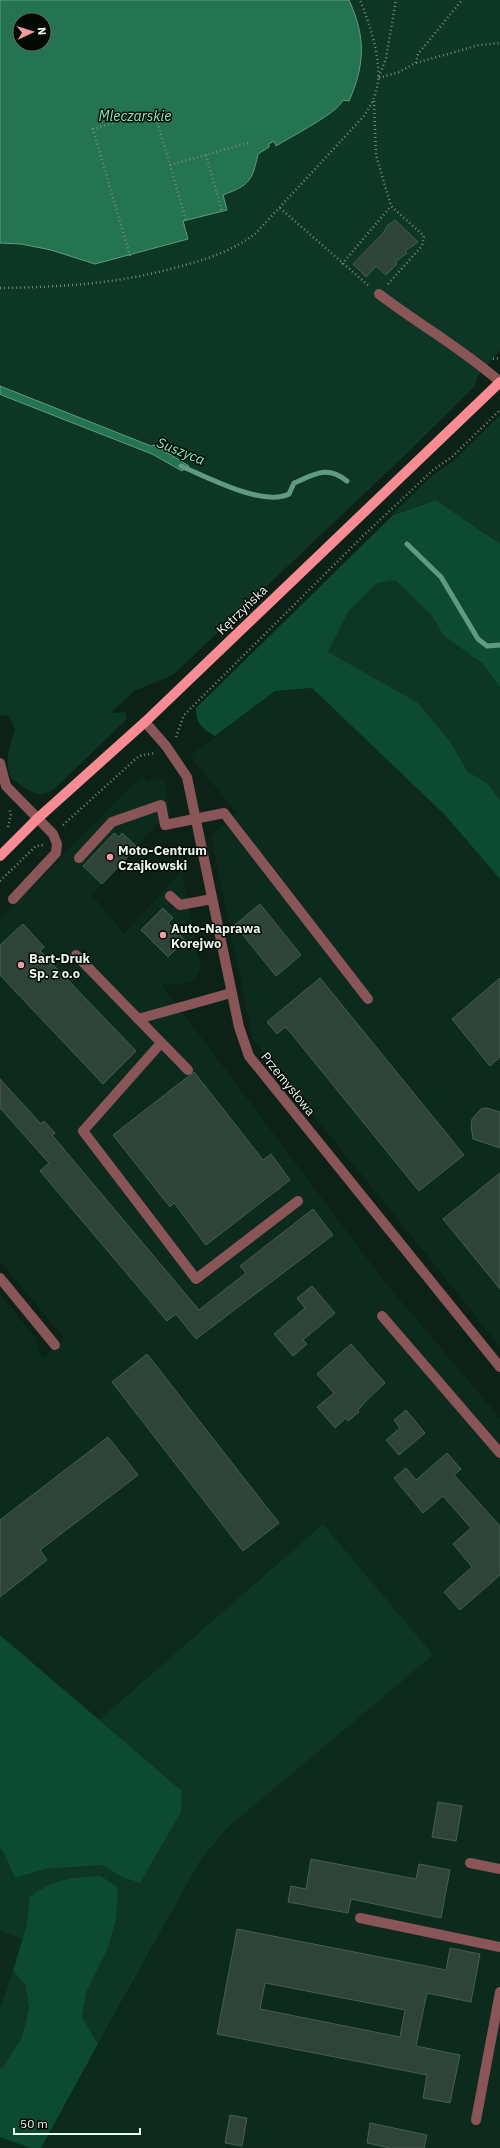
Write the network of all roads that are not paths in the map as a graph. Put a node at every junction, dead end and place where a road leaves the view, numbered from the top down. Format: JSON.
{"nodes":[{"id":1,"x":379,"y":294,"type":"road end"},
{"id":2,"x":500,"y":382,"type":"edge"},
{"id":3,"x":145,"y":722,"type":"junction"},
{"id":4,"x":0,"y":763,"type":"edge"},
{"id":5,"x":37,"y":819,"type":"junction"},
{"id":6,"x":196,"y":819,"type":"junction"},
{"id":7,"x":0,"y":856,"type":"edge"},
{"id":8,"x":79,"y":858,"type":"dead end"},
{"id":9,"x":170,"y":896,"type":"dead end"},
{"id":10,"x":13,"y":899,"type":"dead end"},
{"id":11,"x":212,"y":899,"type":"junction"},
{"id":12,"x":76,"y":955,"type":"dead end"},
{"id":13,"x":231,"y":993,"type":"junction"},
{"id":14,"x":368,"y":999,"type":"dead end"},
{"id":15,"x":138,"y":1019,"type":"junction"},
{"id":16,"x":161,"y":1043,"type":"junction"},
{"id":17,"x":188,"y":1070,"type":"dead end"},
{"id":18,"x":298,"y":1202,"type":"dead end"},
{"id":19,"x":0,"y":1278,"type":"edge"},
{"id":20,"x":382,"y":1316,"type":"dead end"},
{"id":21,"x":55,"y":1344,"type":"dead end"},
{"id":22,"x":500,"y":1367,"type":"edge"},
{"id":23,"x":500,"y":1453,"type":"edge"},
{"id":24,"x":470,"y":1863,"type":"dead end"},
{"id":25,"x":500,"y":1869,"type":"edge"},
{"id":26,"x":360,"y":1918,"type":"dead end"},
{"id":27,"x":500,"y":1947,"type":"edge"},
{"id":28,"x":500,"y":1992,"type":"edge"},
{"id":29,"x":476,"y":2120,"type":"dead end"}],
"edges":[{"from":1,"to":2,"type":"street"},
{"from":2,"to":3,"type":"main road","name":"Kętrzyńska"},
{"from":3,"to":5,"type":"main road","name":"Kętrzyńska"},
{"from":3,"to":6,"type":"street","name":"Przemysłowa"},
{"from":4,"to":5,"type":"street"},
{"from":5,"to":7,"type":"main road","name":"Kętrzyńska"},
{"from":5,"to":10,"type":"street"},
{"from":6,"to":8,"type":"street"},
{"from":6,"to":11,"type":"street","name":"Przemysłowa"},
{"from":6,"to":14,"type":"street"},
{"from":9,"to":11,"type":"street"},
{"from":11,"to":13,"type":"street","name":"Przemysłowa"},
{"from":12,"to":15,"type":"street"},
{"from":13,"to":15,"type":"street"},
{"from":13,"to":22,"type":"street","name":"Przemysłowa"},
{"from":15,"to":16,"type":"street"},
{"from":16,"to":17,"type":"street"},
{"from":16,"to":18,"type":"street"},
{"from":19,"to":21,"type":"street"},
{"from":20,"to":23,"type":"street"},
{"from":24,"to":25,"type":"street"},
{"from":26,"to":27,"type":"street"},
{"from":28,"to":29,"type":"street"}]}
